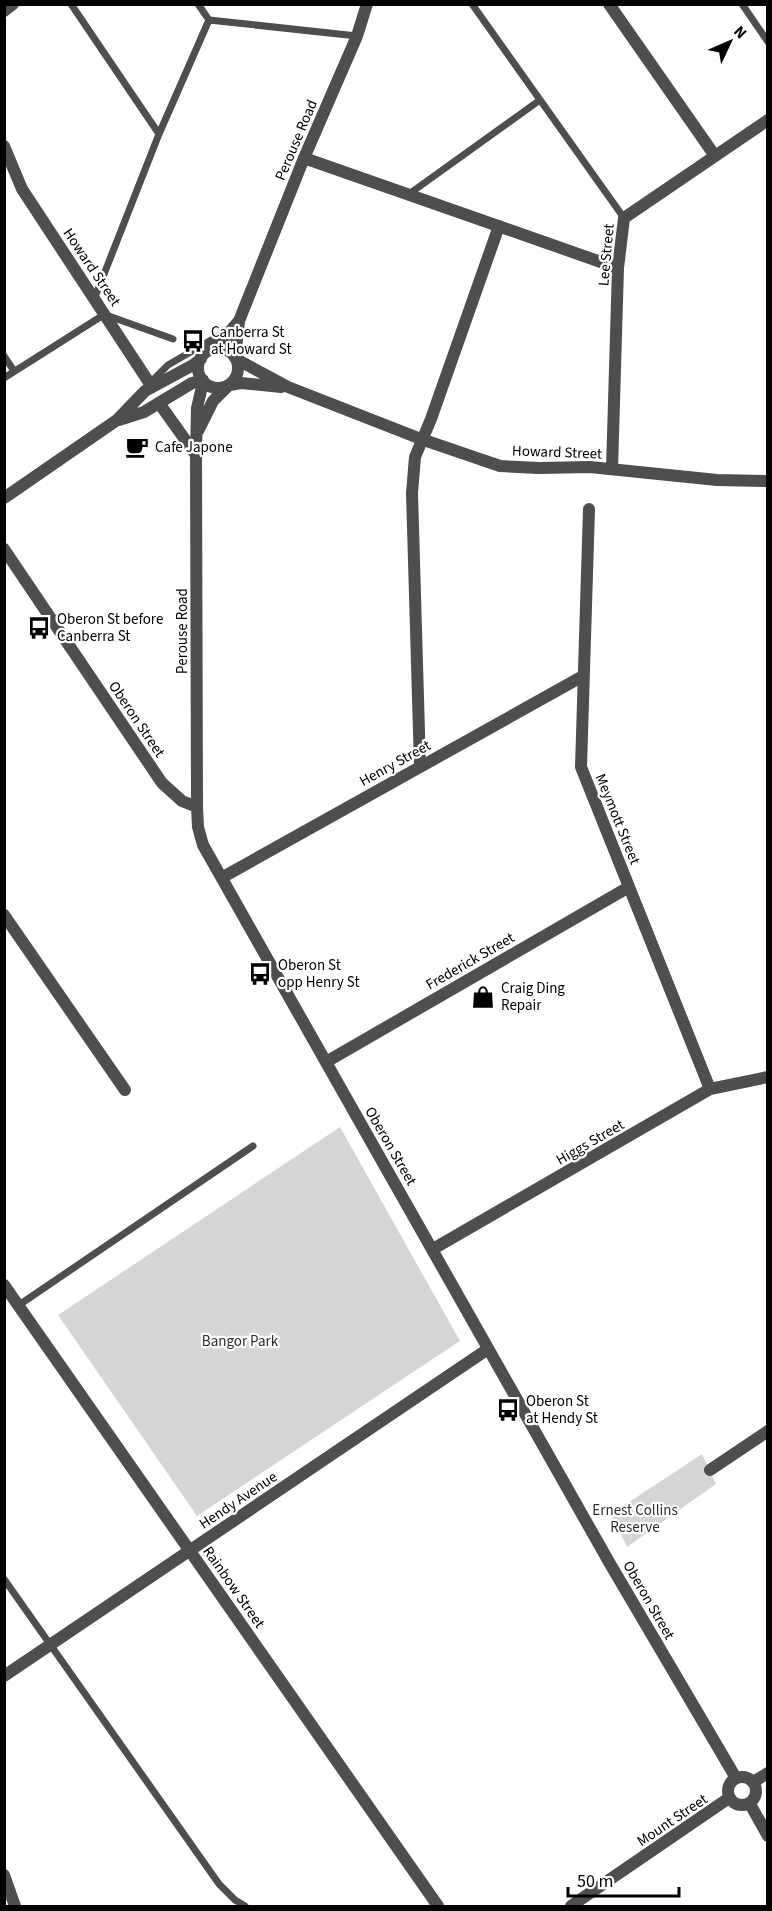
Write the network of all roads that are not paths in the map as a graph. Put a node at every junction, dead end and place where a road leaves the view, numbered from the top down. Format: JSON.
{"nodes":[{"id":1,"x":13,"y":4,"type":"edge"},
{"id":2,"x":71,"y":4,"type":"edge"},
{"id":3,"x":198,"y":4,"type":"edge"},
{"id":4,"x":368,"y":4,"type":"edge"},
{"id":5,"x":472,"y":4,"type":"edge"},
{"id":6,"x":609,"y":4,"type":"edge"},
{"id":7,"x":742,"y":4,"type":"edge"},
{"id":8,"x":4,"y":11,"type":"edge"},
{"id":9,"x":209,"y":20,"type":"junction"},
{"id":10,"x":357,"y":36,"type":"junction"},
{"id":11,"x":768,"y":42,"type":"edge"},
{"id":12,"x":540,"y":100,"type":"junction"},
{"id":13,"x":768,"y":120,"type":"edge"},
{"id":14,"x":159,"y":134,"type":"junction"},
{"id":15,"x":4,"y":146,"type":"edge"},
{"id":16,"x":716,"y":156,"type":"junction"},
{"id":17,"x":304,"y":158,"type":"junction"},
{"id":18,"x":409,"y":194,"type":"junction"},
{"id":19,"x":624,"y":218,"type":"junction"},
{"id":20,"x":499,"y":226,"type":"junction"},
{"id":21,"x":618,"y":268,"type":"junction"},
{"id":22,"x":95,"y":297,"type":"junction"},
{"id":23,"x":105,"y":314,"type":"junction"},
{"id":24,"x":238,"y":321,"type":"junction"},
{"id":25,"x":173,"y":339,"type":"dead end"},
{"id":26,"x":215,"y":349,"type":"junction"},
{"id":27,"x":4,"y":356,"type":"edge"},
{"id":28,"x":201,"y":358,"type":"junction"},
{"id":29,"x":236,"y":358,"type":"junction"},
{"id":30,"x":14,"y":371,"type":"junction"},
{"id":31,"x":4,"y":378,"type":"edge"},
{"id":32,"x":203,"y":381,"type":"junction"},
{"id":33,"x":151,"y":385,"type":"junction"},
{"id":34,"x":228,"y":386,"type":"junction"},
{"id":35,"x":288,"y":387,"type":"junction"},
{"id":36,"x":159,"y":403,"type":"junction"},
{"id":37,"x":117,"y":420,"type":"junction"},
{"id":38,"x":196,"y":435,"type":"junction"},
{"id":39,"x":421,"y":438,"type":"junction"},
{"id":40,"x":196,"y":455,"type":"junction"},
{"id":41,"x":612,"y":469,"type":"junction"},
{"id":42,"x":768,"y":482,"type":"edge"},
{"id":43,"x":4,"y":498,"type":"edge"},
{"id":44,"x":589,"y":509,"type":"dead end"},
{"id":45,"x":4,"y":549,"type":"edge"},
{"id":46,"x":584,"y":676,"type":"junction"},
{"id":47,"x":420,"y":766,"type":"junction"},
{"id":48,"x":197,"y":807,"type":"junction"},
{"id":49,"x":223,"y":877,"type":"junction"},
{"id":50,"x":629,"y":887,"type":"junction"},
{"id":51,"x":4,"y":915,"type":"edge"},
{"id":52,"x":326,"y":1062,"type":"junction"},
{"id":53,"x":768,"y":1077,"type":"edge"},
{"id":54,"x":710,"y":1089,"type":"junction"},
{"id":55,"x":125,"y":1090,"type":"dead end"},
{"id":56,"x":252,"y":1146,"type":"dead end"},
{"id":57,"x":433,"y":1249,"type":"junction"},
{"id":58,"x":4,"y":1285,"type":"edge"},
{"id":59,"x":19,"y":1305,"type":"junction"},
{"id":60,"x":488,"y":1349,"type":"junction"},
{"id":61,"x":768,"y":1431,"type":"edge"},
{"id":62,"x":710,"y":1470,"type":"dead end"},
{"id":63,"x":190,"y":1550,"type":"junction"},
{"id":64,"x":4,"y":1579,"type":"edge"},
{"id":65,"x":50,"y":1645,"type":"junction"},
{"id":66,"x":4,"y":1676,"type":"edge"},
{"id":67,"x":768,"y":1773,"type":"edge"},
{"id":68,"x":736,"y":1778,"type":"junction"},
{"id":69,"x":753,"y":1782,"type":"junction"},
{"id":70,"x":729,"y":1798,"type":"junction"},
{"id":71,"x":750,"y":1803,"type":"junction"},
{"id":72,"x":768,"y":1836,"type":"edge"},
{"id":73,"x":4,"y":1875,"type":"edge"},
{"id":74,"x":15,"y":1906,"type":"edge"},
{"id":75,"x":245,"y":1906,"type":"edge"},
{"id":76,"x":438,"y":1906,"type":"edge"},
{"id":77,"x":571,"y":1906,"type":"edge"}],
"edges":[{"from":1,"to":8,"type":"street"},
{"from":2,"to":14,"type":"lane"},
{"from":3,"to":9,"type":"lane"},
{"from":4,"to":10,"type":"street","name":"Perouse Road"},
{"from":5,"to":12,"type":"lane"},
{"from":6,"to":16,"type":"street"},
{"from":7,"to":11,"type":"lane"},
{"from":9,"to":10,"type":"lane"},
{"from":9,"to":14,"type":"lane"},
{"from":10,"to":17,"type":"street","name":"Perouse Road"},
{"from":12,"to":18,"type":"lane"},
{"from":12,"to":19,"type":"lane"},
{"from":13,"to":16,"type":"street","name":"Lee Street"},
{"from":14,"to":22,"type":"lane"},
{"from":15,"to":22,"type":"street","name":"Howard Street"},
{"from":16,"to":19,"type":"street","name":"Lee Street"},
{"from":17,"to":18,"type":"street"},
{"from":17,"to":24,"type":"street","name":"Perouse Road"},
{"from":18,"to":20,"type":"street"},
{"from":19,"to":21,"type":"street","name":"Lee Street"},
{"from":20,"to":21,"type":"street"},
{"from":20,"to":39,"type":"street"},
{"from":21,"to":41,"type":"street","name":"Lee Street"},
{"from":22,"to":23,"type":"street","name":"Howard Street"},
{"from":23,"to":25,"type":"lane"},
{"from":23,"to":30,"type":"lane"},
{"from":23,"to":33,"type":"street","name":"Howard Street"},
{"from":24,"to":26,"type":"street","name":"Perouse Road"},
{"from":24,"to":29,"type":"street","name":"Perouse Road"},
{"from":24,"to":33,"type":"lane"},
{"from":26,"to":28,"type":"street"},
{"from":26,"to":29,"type":"street"},
{"from":27,"to":30,"type":"lane"},
{"from":28,"to":32,"type":"street"},
{"from":28,"to":33,"type":"street"},
{"from":29,"to":34,"type":"street"},
{"from":29,"to":35,"type":"street","name":"Howard Street"},
{"from":30,"to":31,"type":"lane"},
{"from":32,"to":34,"type":"street"},
{"from":32,"to":36,"type":"street"},
{"from":32,"to":38,"type":"street","name":"Perouse Road"},
{"from":33,"to":36,"type":"street","name":"Howard Street"},
{"from":33,"to":37,"type":"street"},
{"from":34,"to":35,"type":"street","name":"Howard Street"},
{"from":34,"to":38,"type":"street","name":"Perouse Road"},
{"from":35,"to":39,"type":"street","name":"Howard Street"},
{"from":36,"to":37,"type":"street"},
{"from":36,"to":40,"type":"street"},
{"from":37,"to":43,"type":"street"},
{"from":38,"to":40,"type":"street","name":"Perouse Road"},
{"from":39,"to":41,"type":"street","name":"Howard Street"},
{"from":39,"to":47,"type":"street"},
{"from":40,"to":48,"type":"street","name":"Perouse Road"},
{"from":41,"to":42,"type":"street","name":"Howard Street"},
{"from":44,"to":46,"type":"street","name":"Meymott Street"},
{"from":45,"to":48,"type":"street","name":"Oberon Street"},
{"from":46,"to":47,"type":"street","name":"Henry Street"},
{"from":46,"to":50,"type":"street","name":"Meymott Street"},
{"from":47,"to":49,"type":"street","name":"Henry Street"},
{"from":48,"to":49,"type":"street","name":"Oberon Street"},
{"from":49,"to":52,"type":"street","name":"Oberon Street"},
{"from":50,"to":52,"type":"street","name":"Frederick Street"},
{"from":50,"to":54,"type":"street","name":"Meymott Street"},
{"from":51,"to":55,"type":"street"},
{"from":52,"to":57,"type":"street","name":"Oberon Street"},
{"from":53,"to":54,"type":"street","name":"Higgs Street"},
{"from":54,"to":57,"type":"street","name":"Higgs Street"},
{"from":56,"to":59,"type":"lane"},
{"from":57,"to":60,"type":"street","name":"Oberon Street"},
{"from":58,"to":59,"type":"street","name":"Rainbow Street"},
{"from":59,"to":63,"type":"street","name":"Rainbow Street"},
{"from":60,"to":63,"type":"street","name":"Hendy Avenue"},
{"from":60,"to":68,"type":"street","name":"Oberon Street"},
{"from":61,"to":62,"type":"street"},
{"from":63,"to":65,"type":"street","name":"Hendy Avenue"},
{"from":63,"to":76,"type":"street","name":"Rainbow Street"},
{"from":64,"to":65,"type":"lane"},
{"from":65,"to":66,"type":"street","name":"Hendy Avenue"},
{"from":65,"to":75,"type":"lane"},
{"from":67,"to":69,"type":"street"},
{"from":68,"to":69,"type":"street"},
{"from":68,"to":70,"type":"street"},
{"from":69,"to":71,"type":"street"},
{"from":70,"to":71,"type":"street"},
{"from":70,"to":77,"type":"street","name":"Mount Street"},
{"from":71,"to":72,"type":"street"},
{"from":73,"to":74,"type":"street"}]}
